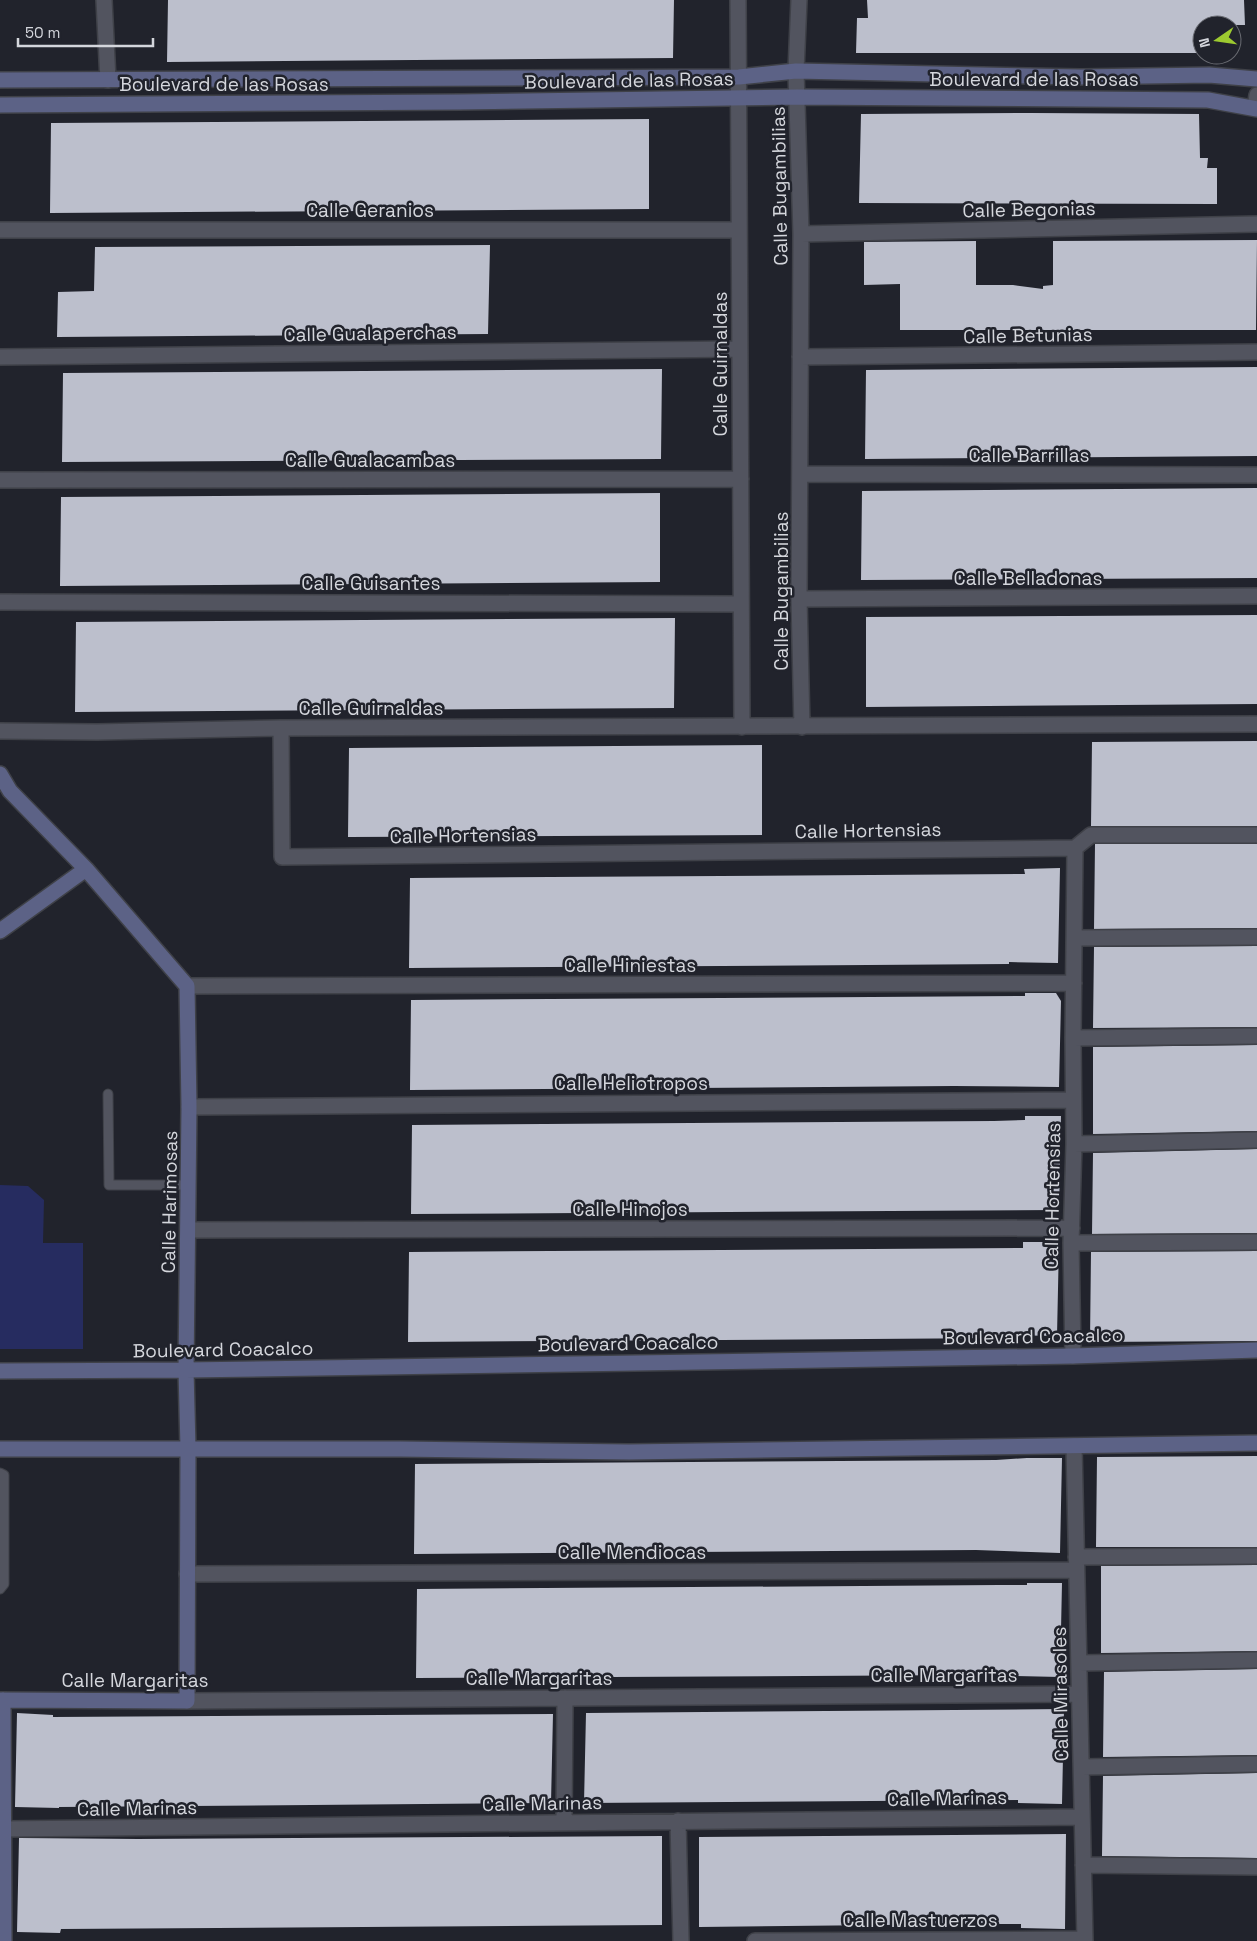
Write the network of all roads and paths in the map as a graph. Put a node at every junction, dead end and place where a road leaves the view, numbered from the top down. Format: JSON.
{"nodes":[{"id":1,"x":104,"y":0,"type":"edge"},
{"id":2,"x":738,"y":0,"type":"edge"},
{"id":3,"x":799,"y":0,"type":"edge"},
{"id":4,"x":796,"y":71,"type":"junction"},
{"id":5,"x":738,"y":77,"type":"junction"},
{"id":6,"x":1257,"y":79,"type":"edge"},
{"id":7,"x":0,"y":80,"type":"edge"},
{"id":8,"x":108,"y":80,"type":"junction"},
{"id":9,"x":796,"y":97,"type":"junction"},
{"id":10,"x":739,"y":99,"type":"junction"},
{"id":11,"x":1256,"y":104,"type":"edge"},
{"id":12,"x":0,"y":105,"type":"edge"},
{"id":13,"x":1257,"y":224,"type":"edge"},
{"id":14,"x":0,"y":230,"type":"edge"},
{"id":15,"x":739,"y":230,"type":"junction"},
{"id":16,"x":801,"y":234,"type":"junction"},
{"id":17,"x":740,"y":349,"type":"junction"},
{"id":18,"x":1257,"y":352,"type":"edge"},
{"id":19,"x":0,"y":357,"type":"edge"},
{"id":20,"x":800,"y":357,"type":"junction"},
{"id":21,"x":801,"y":474,"type":"junction"},
{"id":22,"x":1257,"y":475,"type":"edge"},
{"id":23,"x":741,"y":479,"type":"junction"},
{"id":24,"x":0,"y":480,"type":"edge"},
{"id":25,"x":1257,"y":596,"type":"edge"},
{"id":26,"x":799,"y":599,"type":"junction"},
{"id":27,"x":0,"y":602,"type":"edge"},
{"id":28,"x":741,"y":604,"type":"junction"},
{"id":29,"x":1257,"y":724,"type":"edge"},
{"id":30,"x":742,"y":727,"type":"junction"},
{"id":31,"x":802,"y":727,"type":"junction"},
{"id":32,"x":281,"y":728,"type":"junction"},
{"id":33,"x":0,"y":731,"type":"edge"},
{"id":34,"x":0,"y":774,"type":"edge"},
{"id":35,"x":1257,"y":835,"type":"edge"},
{"id":36,"x":1075,"y":848,"type":"junction"},
{"id":37,"x":86,"y":869,"type":"junction"},
{"id":38,"x":0,"y":931,"type":"edge"},
{"id":39,"x":1257,"y":937,"type":"edge"},
{"id":40,"x":1074,"y":938,"type":"junction"},
{"id":41,"x":1074,"y":983,"type":"junction"},
{"id":42,"x":187,"y":986,"type":"junction"},
{"id":43,"x":1257,"y":1036,"type":"edge"},
{"id":44,"x":1073,"y":1038,"type":"junction"},
{"id":45,"x":108,"y":1094,"type":"dead end"},
{"id":46,"x":1074,"y":1100,"type":"junction"},
{"id":47,"x":189,"y":1107,"type":"junction"},
{"id":48,"x":1257,"y":1140,"type":"edge"},
{"id":49,"x":1074,"y":1144,"type":"junction"},
{"id":50,"x":189,"y":1185,"type":"junction"},
{"id":51,"x":189,"y":1230,"type":"junction"},
{"id":52,"x":1071,"y":1236,"type":"junction"},
{"id":53,"x":1257,"y":1242,"type":"edge"},
{"id":54,"x":1257,"y":1350,"type":"edge"},
{"id":55,"x":1073,"y":1356,"type":"junction"},
{"id":56,"x":186,"y":1370,"type":"junction"},
{"id":57,"x":0,"y":1371,"type":"edge"},
{"id":58,"x":1257,"y":1443,"type":"edge"},
{"id":59,"x":1074,"y":1446,"type":"junction"},
{"id":60,"x":188,"y":1448,"type":"junction"},
{"id":61,"x":0,"y":1449,"type":"edge"},
{"id":62,"x":0,"y":1473,"type":"edge"},
{"id":63,"x":1257,"y":1556,"type":"edge"},
{"id":64,"x":1076,"y":1563,"type":"junction"},
{"id":65,"x":187,"y":1574,"type":"junction"},
{"id":66,"x":0,"y":1589,"type":"edge"},
{"id":67,"x":1257,"y":1660,"type":"edge"},
{"id":68,"x":1079,"y":1663,"type":"junction"},
{"id":69,"x":1079,"y":1694,"type":"junction"},
{"id":70,"x":565,"y":1698,"type":"junction"},
{"id":71,"x":1,"y":1700,"type":"edge"},
{"id":72,"x":186,"y":1701,"type":"junction"},
{"id":73,"x":1257,"y":1764,"type":"edge"},
{"id":74,"x":1082,"y":1767,"type":"junction"},
{"id":75,"x":1082,"y":1817,"type":"junction"},
{"id":76,"x":678,"y":1822,"type":"junction"},
{"id":77,"x":564,"y":1823,"type":"junction"},
{"id":78,"x":4,"y":1829,"type":"junction"},
{"id":79,"x":1083,"y":1866,"type":"junction"},
{"id":80,"x":1257,"y":1866,"type":"edge"},
{"id":81,"x":1085,"y":1940,"type":"edge"},
{"id":82,"x":4,"y":1941,"type":"edge"},
{"id":83,"x":681,"y":1941,"type":"edge"},
{"id":84,"x":755,"y":1941,"type":"edge"}],
"edges":[{"from":1,"to":8,"type":"street"},
{"from":2,"to":5,"type":"street","name":"Calle Guirnaldas"},
{"from":3,"to":4,"type":"street","name":"Calle Bugambilias"},
{"from":4,"to":5,"type":"street","name":"Boulevard de las Rosas"},
{"from":4,"to":6,"type":"street","name":"Boulevard de las Rosas"},
{"from":4,"to":9,"type":"street","name":"Calle Bugambilias"},
{"from":5,"to":8,"type":"street","name":"Boulevard de las Rosas"},
{"from":5,"to":10,"type":"street","name":"Calle Guirnaldas"},
{"from":7,"to":8,"type":"street","name":"Boulevard de las Rosas"},
{"from":9,"to":10,"type":"street","name":"Boulevard de las Rosas"},
{"from":9,"to":11,"type":"street","name":"Boulevard de las Rosas"},
{"from":9,"to":16,"type":"street","name":"Calle Bugambilias"},
{"from":10,"to":12,"type":"street","name":"Boulevard de las Rosas"},
{"from":10,"to":15,"type":"street","name":"Calle Guirnaldas"},
{"from":13,"to":16,"type":"street","name":"Calle Begonias"},
{"from":14,"to":15,"type":"street","name":"Calle Geranios"},
{"from":15,"to":17,"type":"street","name":"Calle Guirnaldas"},
{"from":16,"to":20,"type":"street","name":"Calle Bugambilias"},
{"from":17,"to":19,"type":"street","name":"Calle Gualaperchas"},
{"from":17,"to":23,"type":"street","name":"Calle Guirnaldas"},
{"from":18,"to":20,"type":"street","name":"Calle Betunias"},
{"from":20,"to":21,"type":"street","name":"Calle Bugambilias"},
{"from":21,"to":22,"type":"street","name":"Calle Barrillas"},
{"from":21,"to":26,"type":"street","name":"Calle Bugambilias"},
{"from":23,"to":24,"type":"street","name":"Calle Gualacambas"},
{"from":23,"to":28,"type":"street","name":"Calle Guirnaldas"},
{"from":25,"to":26,"type":"street","name":"Calle Belladonas"},
{"from":26,"to":31,"type":"street","name":"Calle Bugambilias"},
{"from":27,"to":28,"type":"street","name":"Calle Guisantes"},
{"from":28,"to":30,"type":"street","name":"Calle Guirnaldas"},
{"from":29,"to":31,"type":"street"},
{"from":30,"to":31,"type":"street","name":"Calle Guirnaldas"},
{"from":30,"to":32,"type":"street","name":"Calle Guirnaldas"},
{"from":32,"to":33,"type":"street","name":"Calle Guirnaldas"},
{"from":32,"to":36,"type":"street","name":"Calle Hortensias"},
{"from":34,"to":37,"type":"street"},
{"from":35,"to":36,"type":"street"},
{"from":36,"to":40,"type":"street","name":"Calle Hortensias"},
{"from":37,"to":38,"type":"street"},
{"from":37,"to":42,"type":"street"},
{"from":39,"to":40,"type":"street"},
{"from":40,"to":41,"type":"street","name":"Calle Hortensias"},
{"from":41,"to":42,"type":"street","name":"Calle Hiniestas"},
{"from":41,"to":44,"type":"street","name":"Calle Hortensias"},
{"from":42,"to":47,"type":"street","name":"Calle Harimosas"},
{"from":43,"to":44,"type":"street"},
{"from":44,"to":46,"type":"street","name":"Calle Hortensias"},
{"from":45,"to":50,"type":"lane"},
{"from":46,"to":47,"type":"street","name":"Calle Heliotropos"},
{"from":46,"to":49,"type":"street","name":"Calle Hortensias"},
{"from":47,"to":50,"type":"street","name":"Calle Harimosas"},
{"from":48,"to":49,"type":"street"},
{"from":49,"to":52,"type":"street","name":"Calle Hortensias"},
{"from":50,"to":51,"type":"street","name":"Calle Harimosas"},
{"from":51,"to":52,"type":"street","name":"Calle Hinojos"},
{"from":51,"to":56,"type":"street","name":"Calle Harimosas"},
{"from":52,"to":53,"type":"street","name":"Calle Hinojos"},
{"from":52,"to":55,"type":"street","name":"Calle Hortensias"},
{"from":54,"to":55,"type":"street","name":"Boulevard Coacalco"},
{"from":55,"to":56,"type":"street","name":"Boulevard Coacalco"},
{"from":56,"to":57,"type":"street","name":"Boulevard Coacalco"},
{"from":56,"to":60,"type":"street","name":"Calle Harimosas"},
{"from":58,"to":59,"type":"street"},
{"from":59,"to":60,"type":"street"},
{"from":59,"to":64,"type":"street","name":"Calle Mirasoles"},
{"from":60,"to":61,"type":"street"},
{"from":60,"to":65,"type":"street","name":"Calle Harimosas"},
{"from":62,"to":66,"type":"lane"},
{"from":63,"to":64,"type":"street","name":"Calle Mendiocas"},
{"from":64,"to":65,"type":"street","name":"Calle Mendiocas"},
{"from":64,"to":68,"type":"street","name":"Calle Mirasoles"},
{"from":65,"to":72,"type":"street","name":"Calle Harimosas"},
{"from":67,"to":68,"type":"street"},
{"from":68,"to":69,"type":"street","name":"Calle Mirasoles"},
{"from":69,"to":70,"type":"street","name":"Calle Margaritas"},
{"from":69,"to":74,"type":"street","name":"Calle Mirasoles"},
{"from":70,"to":72,"type":"street","name":"Calle Margaritas"},
{"from":70,"to":77,"type":"street"},
{"from":71,"to":72,"type":"street","name":"Calle Margaritas"},
{"from":71,"to":78,"type":"street"},
{"from":73,"to":74,"type":"street"},
{"from":74,"to":75,"type":"street","name":"Calle Mirasoles"},
{"from":75,"to":76,"type":"street","name":"Calle Marinas"},
{"from":75,"to":79,"type":"street","name":"Calle Mirasoles"},
{"from":76,"to":77,"type":"street","name":"Calle Marinas"},
{"from":76,"to":83,"type":"street"},
{"from":77,"to":78,"type":"street","name":"Calle Marinas"},
{"from":78,"to":82,"type":"street"},
{"from":79,"to":80,"type":"street"},
{"from":79,"to":81,"type":"street","name":"Calle Mirasoles"},
{"from":81,"to":84,"type":"street","name":"Calle Mastuerzos"}]}
